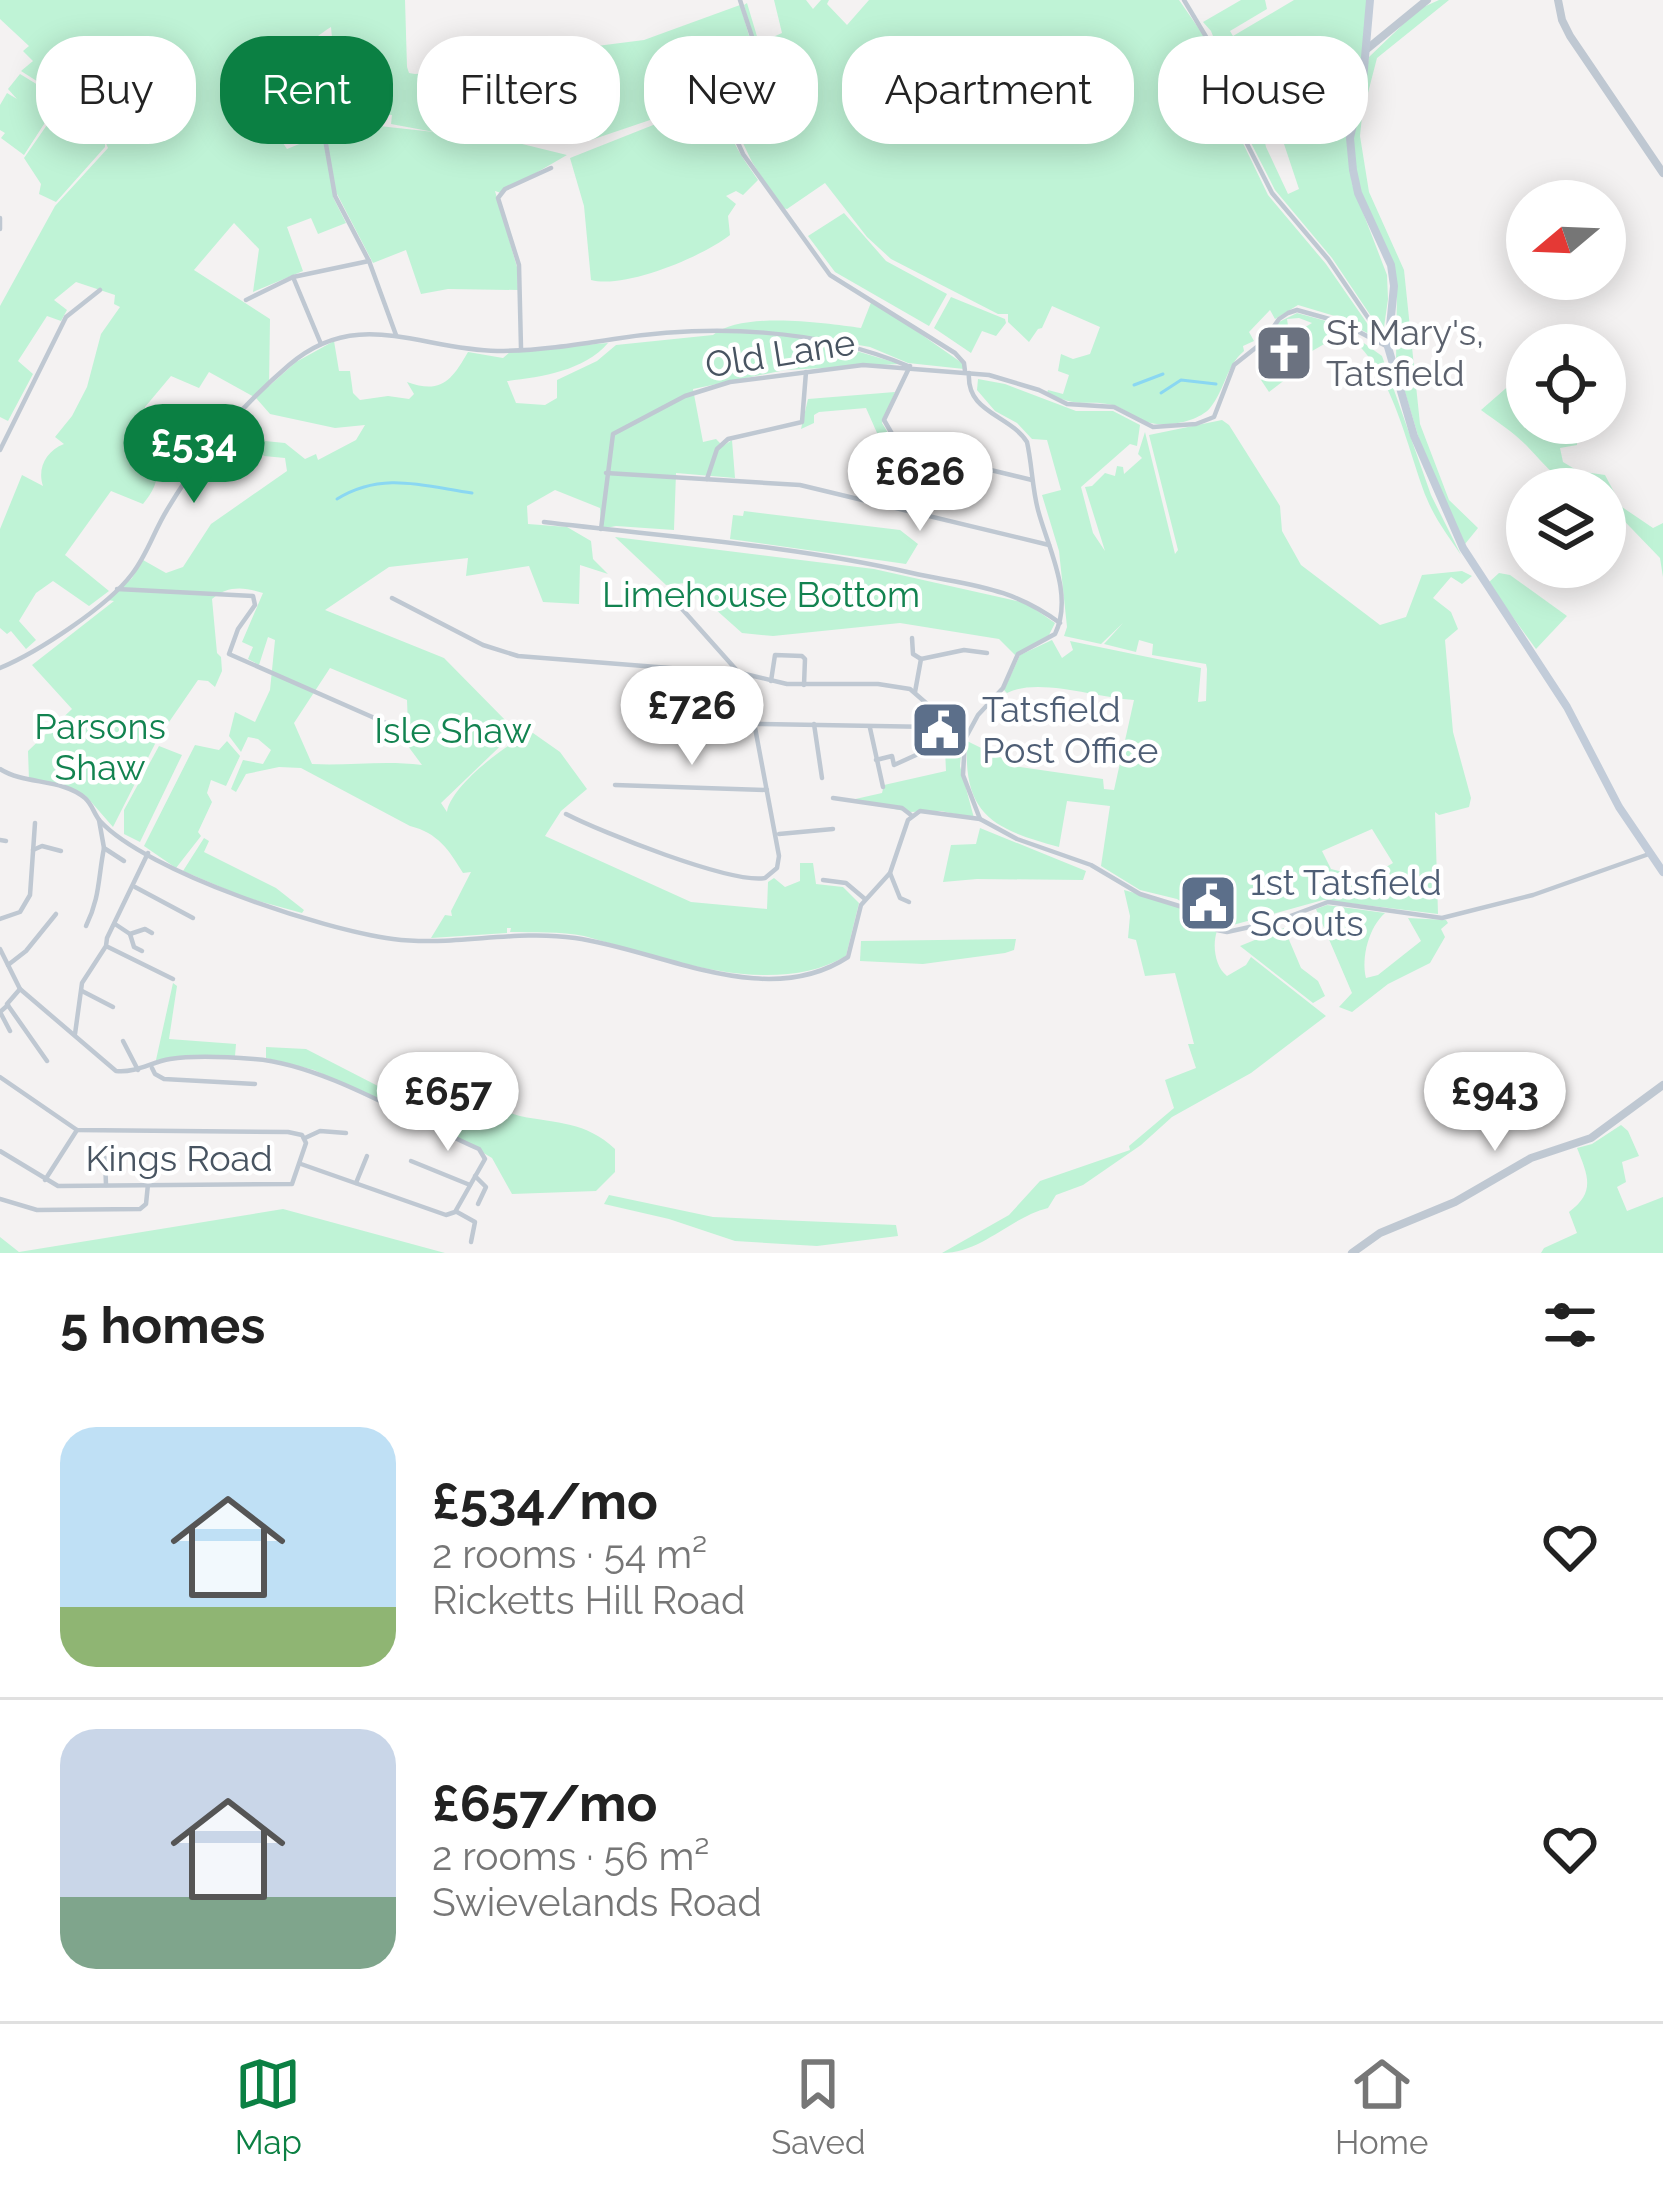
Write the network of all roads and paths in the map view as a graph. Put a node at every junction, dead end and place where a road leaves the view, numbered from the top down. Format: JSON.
{"nodes":[{"id":1,"x":740,"y":0,"type":"edge"},
{"id":2,"x":1184,"y":0,"type":"edge"},
{"id":3,"x":1370,"y":0,"type":"edge"},
{"id":4,"x":1426,"y":0,"type":"edge"},
{"id":5,"x":1558,"y":0,"type":"edge"},
{"id":6,"x":1368,"y":36,"type":"edge"},
{"id":7,"x":1368,"y":48,"type":"edge"},
{"id":8,"x":326,"y":144,"type":"edge"},
{"id":9,"x":1351,"y":144,"type":"edge"},
{"id":10,"x":551,"y":168,"type":"dead end"},
{"id":11,"x":1663,"y":173,"type":"edge"},
{"id":12,"x":369,"y":261,"type":"junction"},
{"id":13,"x":293,"y":277,"type":"junction"},
{"id":14,"x":100,"y":290,"type":"dead end"},
{"id":15,"x":246,"y":300,"type":"dead end"},
{"id":16,"x":396,"y":335,"type":"junction"},
{"id":17,"x":321,"y":345,"type":"junction"},
{"id":18,"x":1388,"y":346,"type":"junction"},
{"id":19,"x":521,"y":348,"type":"junction"},
{"id":20,"x":909,"y":366,"type":"junction"},
{"id":21,"x":967,"y":371,"type":"junction"},
{"id":22,"x":806,"y":372,"type":"junction"},
{"id":23,"x":0,"y":450,"type":"edge"},
{"id":24,"x":905,"y":454,"type":"junction"},
{"id":25,"x":607,"y":473,"type":"junction"},
{"id":26,"x":707,"y":479,"type":"junction"},
{"id":27,"x":1032,"y":480,"type":"junction"},
{"id":28,"x":918,"y":513,"type":"junction"},
{"id":29,"x":544,"y":522,"type":"dead end"},
{"id":30,"x":601,"y":529,"type":"junction"},
{"id":31,"x":1050,"y":546,"type":"junction"},
{"id":32,"x":117,"y":589,"type":"junction"},
{"id":33,"x":666,"y":591,"type":"dead end"},
{"id":34,"x":392,"y":598,"type":"dead end"},
{"id":35,"x":1060,"y":623,"type":"junction"},
{"id":36,"x":912,"y":638,"type":"dead end"},
{"id":37,"x":987,"y":653,"type":"dead end"},
{"id":38,"x":921,"y":659,"type":"junction"},
{"id":39,"x":0,"y":668,"type":"edge"},
{"id":40,"x":742,"y":674,"type":"junction"},
{"id":41,"x":771,"y":681,"type":"junction"},
{"id":42,"x":804,"y":685,"type":"junction"},
{"id":43,"x":915,"y":692,"type":"junction"},
{"id":44,"x":951,"y":722,"type":"junction"},
{"id":45,"x":757,"y":724,"type":"junction"},
{"id":46,"x":814,"y":724,"type":"junction"},
{"id":47,"x":395,"y":727,"type":"dead end"},
{"id":48,"x":870,"y":727,"type":"junction"},
{"id":49,"x":965,"y":739,"type":"junction"},
{"id":50,"x":916,"y":755,"type":"dead end"},
{"id":51,"x":877,"y":760,"type":"junction"},
{"id":52,"x":0,"y":769,"type":"edge"},
{"id":53,"x":822,"y":778,"type":"dead end"},
{"id":54,"x":615,"y":785,"type":"dead end"},
{"id":55,"x":883,"y":787,"type":"dead end"},
{"id":56,"x":767,"y":790,"type":"junction"},
{"id":57,"x":833,"y":798,"type":"dead end"},
{"id":58,"x":566,"y":814,"type":"dead end"},
{"id":59,"x":911,"y":815,"type":"junction"},
{"id":60,"x":980,"y":819,"type":"junction"},
{"id":61,"x":99,"y":820,"type":"junction"},
{"id":62,"x":35,"y":824,"type":"dead end"},
{"id":63,"x":833,"y":829,"type":"dead end"},
{"id":64,"x":776,"y":834,"type":"junction"},
{"id":65,"x":104,"y":848,"type":"junction"},
{"id":66,"x":33,"y":850,"type":"junction"},
{"id":67,"x":61,"y":851,"type":"dead end"},
{"id":68,"x":148,"y":854,"type":"junction"},
{"id":69,"x":1649,"y":854,"type":"junction"},
{"id":70,"x":124,"y":861,"type":"dead end"},
{"id":71,"x":1662,"y":869,"type":"edge"},
{"id":72,"x":890,"y":872,"type":"junction"},
{"id":73,"x":823,"y":880,"type":"dead end"},
{"id":74,"x":135,"y":887,"type":"junction"},
{"id":75,"x":865,"y":899,"type":"junction"},
{"id":76,"x":909,"y":902,"type":"dead end"},
{"id":77,"x":56,"y":914,"type":"dead end"},
{"id":78,"x":193,"y":918,"type":"dead end"},
{"id":79,"x":0,"y":919,"type":"edge"},
{"id":80,"x":115,"y":924,"type":"junction"},
{"id":81,"x":86,"y":926,"type":"dead end"},
{"id":82,"x":152,"y":933,"type":"dead end"},
{"id":83,"x":130,"y":934,"type":"junction"},
{"id":84,"x":106,"y":946,"type":"junction"},
{"id":85,"x":0,"y":949,"type":"edge"},
{"id":86,"x":142,"y":951,"type":"dead end"},
{"id":87,"x":8,"y":965,"type":"junction"},
{"id":88,"x":173,"y":979,"type":"dead end"},
{"id":89,"x":20,"y":989,"type":"junction"},
{"id":90,"x":82,"y":991,"type":"junction"},
{"id":91,"x":8,"y":1005,"type":"junction"},
{"id":92,"x":113,"y":1007,"type":"dead end"},
{"id":93,"x":10,"y":1031,"type":"dead end"},
{"id":94,"x":74,"y":1035,"type":"junction"},
{"id":95,"x":122,"y":1041,"type":"dead end"},
{"id":96,"x":47,"y":1061,"type":"dead end"},
{"id":97,"x":152,"y":1066,"type":"junction"},
{"id":98,"x":138,"y":1070,"type":"junction"},
{"id":99,"x":0,"y":1077,"type":"edge"},
{"id":100,"x":255,"y":1084,"type":"dead end"},
{"id":101,"x":1663,"y":1085,"type":"edge"},
{"id":102,"x":77,"y":1130,"type":"junction"},
{"id":103,"x":346,"y":1133,"type":"dead end"},
{"id":104,"x":305,"y":1138,"type":"junction"},
{"id":105,"x":0,"y":1151,"type":"edge"},
{"id":106,"x":367,"y":1156,"type":"dead end"},
{"id":107,"x":105,"y":1158,"type":"dead end"},
{"id":108,"x":411,"y":1161,"type":"dead end"},
{"id":109,"x":301,"y":1164,"type":"junction"},
{"id":110,"x":475,"y":1176,"type":"junction"},
{"id":111,"x":45,"y":1180,"type":"junction"},
{"id":112,"x":356,"y":1183,"type":"junction"},
{"id":113,"x":148,"y":1184,"type":"junction"},
{"id":114,"x":106,"y":1185,"type":"junction"},
{"id":115,"x":470,"y":1185,"type":"junction"},
{"id":116,"x":0,"y":1199,"type":"edge"},
{"id":117,"x":478,"y":1204,"type":"dead end"},
{"id":118,"x":453,"y":1213,"type":"junction"},
{"id":119,"x":470,"y":1242,"type":"dead end"},
{"id":120,"x":1352,"y":1253,"type":"edge"}],
"edges":[{"from":1,"to":21,"type":"street"},
{"from":2,"to":18,"type":"street"},
{"from":3,"to":6,"type":"main road"},
{"from":4,"to":7,"type":"street"},
{"from":5,"to":11,"type":"street"},
{"from":8,"to":12,"type":"street"},
{"from":9,"to":18,"type":"main road"},
{"from":10,"to":19,"type":"street"},
{"from":12,"to":13,"type":"street"},
{"from":12,"to":16,"type":"street"},
{"from":13,"to":15,"type":"street"},
{"from":13,"to":17,"type":"street"},
{"from":14,"to":23,"type":"street"},
{"from":16,"to":17,"type":"street"},
{"from":16,"to":19,"type":"street"},
{"from":17,"to":32,"type":"street"},
{"from":18,"to":21,"type":"street","name":"Old Lane"},
{"from":18,"to":69,"type":"main road"},
{"from":19,"to":20,"type":"street"},
{"from":20,"to":21,"type":"street","name":"Old Lane"},
{"from":20,"to":22,"type":"street","name":"Old Lane"},
{"from":20,"to":24,"type":"street"},
{"from":21,"to":27,"type":"street"},
{"from":22,"to":25,"type":"street","name":"Old Lane"},
{"from":22,"to":26,"type":"street"},
{"from":24,"to":27,"type":"street"},
{"from":24,"to":28,"type":"street"},
{"from":25,"to":26,"type":"street"},
{"from":25,"to":30,"type":"street"},
{"from":26,"to":28,"type":"street"},
{"from":27,"to":31,"type":"street"},
{"from":28,"to":31,"type":"street"},
{"from":29,"to":30,"type":"street"},
{"from":30,"to":35,"type":"street"},
{"from":31,"to":35,"type":"street"},
{"from":32,"to":39,"type":"street"},
{"from":32,"to":47,"type":"street"},
{"from":33,"to":40,"type":"street"},
{"from":34,"to":40,"type":"street"},
{"from":35,"to":49,"type":"street"},
{"from":36,"to":38,"type":"street"},
{"from":37,"to":38,"type":"street"},
{"from":38,"to":43,"type":"street"},
{"from":40,"to":41,"type":"street"},
{"from":40,"to":45,"type":"street"},
{"from":41,"to":42,"type":"street"},
{"from":41,"to":42,"type":"street"},
{"from":42,"to":43,"type":"street"},
{"from":43,"to":44,"type":"street"},
{"from":44,"to":48,"type":"street"},
{"from":44,"to":49,"type":"street"},
{"from":45,"to":46,"type":"street"},
{"from":45,"to":56,"type":"street"},
{"from":46,"to":48,"type":"street"},
{"from":46,"to":53,"type":"street"},
{"from":48,"to":51,"type":"street"},
{"from":49,"to":60,"type":"street"},
{"from":50,"to":51,"type":"street"},
{"from":51,"to":55,"type":"street"},
{"from":52,"to":61,"type":"street"},
{"from":54,"to":56,"type":"street"},
{"from":56,"to":64,"type":"street"},
{"from":57,"to":59,"type":"street"},
{"from":58,"to":64,"type":"street"},
{"from":59,"to":60,"type":"street"},
{"from":59,"to":72,"type":"street"},
{"from":60,"to":69,"type":"street"},
{"from":61,"to":65,"type":"street"},
{"from":61,"to":68,"type":"street"},
{"from":62,"to":66,"type":"street"},
{"from":63,"to":64,"type":"street"},
{"from":65,"to":70,"type":"street"},
{"from":65,"to":81,"type":"street"},
{"from":66,"to":67,"type":"street"},
{"from":66,"to":79,"type":"street"},
{"from":68,"to":74,"type":"street"},
{"from":68,"to":75,"type":"street"},
{"from":69,"to":71,"type":"main road"},
{"from":72,"to":75,"type":"street"},
{"from":72,"to":76,"type":"street"},
{"from":73,"to":75,"type":"street"},
{"from":74,"to":78,"type":"street"},
{"from":74,"to":80,"type":"street"},
{"from":77,"to":87,"type":"street"},
{"from":80,"to":83,"type":"street"},
{"from":80,"to":84,"type":"street"},
{"from":82,"to":83,"type":"street"},
{"from":83,"to":86,"type":"street"},
{"from":84,"to":88,"type":"street"},
{"from":84,"to":90,"type":"street"},
{"from":85,"to":87,"type":"street"},
{"from":87,"to":89,"type":"street"},
{"from":89,"to":91,"type":"street"},
{"from":89,"to":94,"type":"street"},
{"from":90,"to":92,"type":"street"},
{"from":90,"to":94,"type":"street"},
{"from":91,"to":93,"type":"street"},
{"from":91,"to":96,"type":"street"},
{"from":94,"to":98,"type":"street"},
{"from":95,"to":98,"type":"street"},
{"from":97,"to":98,"type":"street"},
{"from":97,"to":100,"type":"street"},
{"from":97,"to":110,"type":"street"},
{"from":99,"to":102,"type":"street"},
{"from":101,"to":120,"type":"street"},
{"from":102,"to":104,"type":"street"},
{"from":102,"to":111,"type":"street"},
{"from":103,"to":104,"type":"street"},
{"from":104,"to":109,"type":"street"},
{"from":105,"to":111,"type":"street","name":"Kings Road"},
{"from":106,"to":112,"type":"street"},
{"from":107,"to":114,"type":"street"},
{"from":108,"to":115,"type":"street"},
{"from":109,"to":112,"type":"street"},
{"from":109,"to":113,"type":"street","name":"Kings Road"},
{"from":110,"to":115,"type":"street"},
{"from":110,"to":117,"type":"street"},
{"from":111,"to":114,"type":"street","name":"Kings Road"},
{"from":112,"to":118,"type":"street"},
{"from":113,"to":114,"type":"street","name":"Kings Road"},
{"from":113,"to":116,"type":"street"},
{"from":115,"to":118,"type":"street"},
{"from":118,"to":119,"type":"street"}]}
